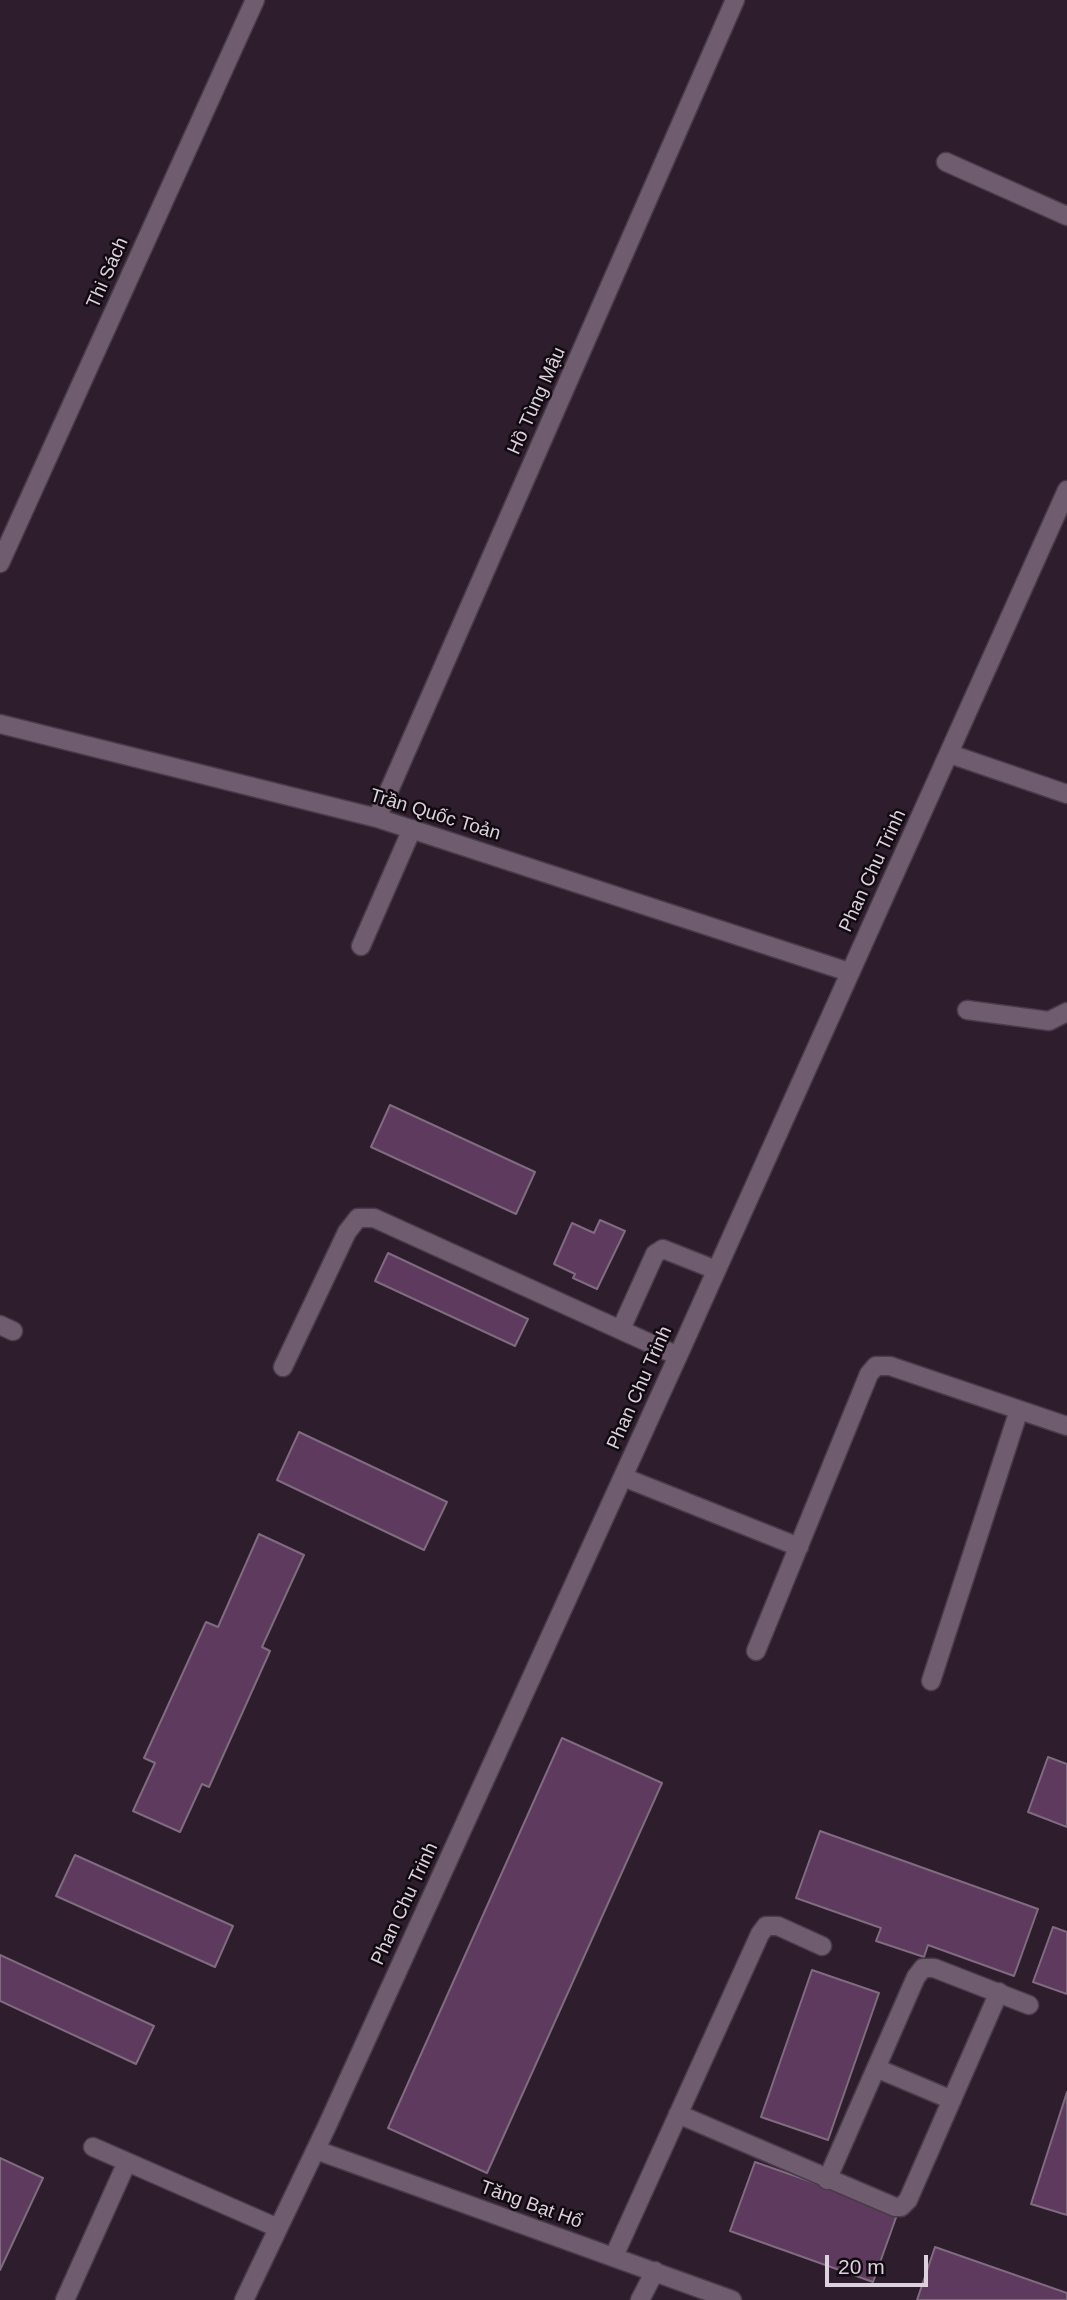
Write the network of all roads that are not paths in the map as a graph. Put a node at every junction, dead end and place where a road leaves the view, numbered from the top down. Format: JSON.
{"nodes":[{"id":1,"x":255,"y":0,"type":"edge"},
{"id":2,"x":736,"y":0,"type":"edge"},
{"id":3,"x":946,"y":162,"type":"dead end"},
{"id":4,"x":1067,"y":216,"type":"edge"},
{"id":5,"x":1067,"y":490,"type":"edge"},
{"id":6,"x":0,"y":563,"type":"edge"},
{"id":7,"x":0,"y":724,"type":"edge"},
{"id":8,"x":950,"y":754,"type":"junction"},
{"id":9,"x":1067,"y":794,"type":"edge"},
{"id":10,"x":377,"y":818,"type":"junction"},
{"id":11,"x":412,"y":829,"type":"junction"},
{"id":12,"x":362,"y":946,"type":"dead end"},
{"id":13,"x":849,"y":972,"type":"junction"},
{"id":14,"x":967,"y":1010,"type":"dead end"},
{"id":15,"x":1067,"y":1012,"type":"edge"},
{"id":16,"x":716,"y":1269,"type":"junction"},
{"id":17,"x":621,"y":1329,"type":"junction"},
{"id":18,"x":678,"y":1356,"type":"junction"},
{"id":19,"x":283,"y":1367,"type":"dead end"},
{"id":20,"x":1019,"y":1410,"type":"junction"},
{"id":21,"x":1067,"y":1426,"type":"edge"},
{"id":22,"x":623,"y":1477,"type":"junction"},
{"id":23,"x":799,"y":1548,"type":"junction"},
{"id":24,"x":756,"y":1651,"type":"dead end"},
{"id":25,"x":931,"y":1681,"type":"dead end"},
{"id":26,"x":822,"y":1946,"type":"dead end"},
{"id":27,"x":999,"y":1992,"type":"junction"},
{"id":28,"x":1029,"y":2005,"type":"dead end"},
{"id":29,"x":876,"y":2068,"type":"junction"},
{"id":30,"x":951,"y":2100,"type":"junction"},
{"id":31,"x":678,"y":2114,"type":"junction"},
{"id":32,"x":93,"y":2147,"type":"dead end"},
{"id":33,"x":316,"y":2150,"type":"junction"},
{"id":34,"x":127,"y":2162,"type":"junction"},
{"id":35,"x":827,"y":2180,"type":"junction"},
{"id":36,"x":278,"y":2228,"type":"junction"},
{"id":37,"x":614,"y":2256,"type":"junction"},
{"id":38,"x":655,"y":2271,"type":"junction"},
{"id":39,"x":65,"y":2300,"type":"edge"},
{"id":40,"x":244,"y":2300,"type":"edge"},
{"id":41,"x":640,"y":2300,"type":"edge"},
{"id":42,"x":732,"y":2300,"type":"edge"}],
"edges":[{"from":1,"to":6,"type":"street","name":"Thi Sách"},
{"from":2,"to":10,"type":"street","name":"Hồ Tùng Mậu"},
{"from":3,"to":4,"type":"street"},
{"from":5,"to":8,"type":"street","name":"Phan Chu Trinh"},
{"from":7,"to":10,"type":"street","name":"Trần Quốc Toản"},
{"from":8,"to":9,"type":"street"},
{"from":8,"to":13,"type":"street","name":"Phan Chu Trinh"},
{"from":10,"to":11,"type":"street","name":"Trần Quốc Toản"},
{"from":11,"to":12,"type":"street"},
{"from":11,"to":13,"type":"street","name":"Trần Quốc Toản"},
{"from":13,"to":16,"type":"street","name":"Phan Chu Trinh"},
{"from":14,"to":15,"type":"street"},
{"from":16,"to":17,"type":"street"},
{"from":16,"to":18,"type":"street","name":"Phan Chu Trinh"},
{"from":17,"to":18,"type":"street"},
{"from":17,"to":19,"type":"street"},
{"from":18,"to":22,"type":"street","name":"Phan Chu Trinh"},
{"from":20,"to":21,"type":"street"},
{"from":20,"to":23,"type":"street"},
{"from":20,"to":25,"type":"street"},
{"from":22,"to":23,"type":"street"},
{"from":22,"to":33,"type":"street","name":"Phan Chu Trinh"},
{"from":23,"to":24,"type":"street"},
{"from":26,"to":31,"type":"street"},
{"from":27,"to":28,"type":"street"},
{"from":27,"to":29,"type":"street"},
{"from":27,"to":30,"type":"street"},
{"from":29,"to":30,"type":"street"},
{"from":29,"to":35,"type":"street"},
{"from":30,"to":35,"type":"street"},
{"from":31,"to":35,"type":"street"},
{"from":31,"to":37,"type":"street"},
{"from":32,"to":34,"type":"street"},
{"from":33,"to":36,"type":"street","name":"Phan Chu Trinh"},
{"from":33,"to":37,"type":"street","name":"Tăng Bạt Hổ"},
{"from":34,"to":36,"type":"street"},
{"from":34,"to":39,"type":"street"},
{"from":36,"to":40,"type":"street","name":"Phan Chu Trinh"},
{"from":37,"to":38,"type":"street","name":"Tăng Bạt Hổ"},
{"from":38,"to":41,"type":"street"},
{"from":38,"to":42,"type":"street","name":"Tăng Bạt Hổ"}]}
